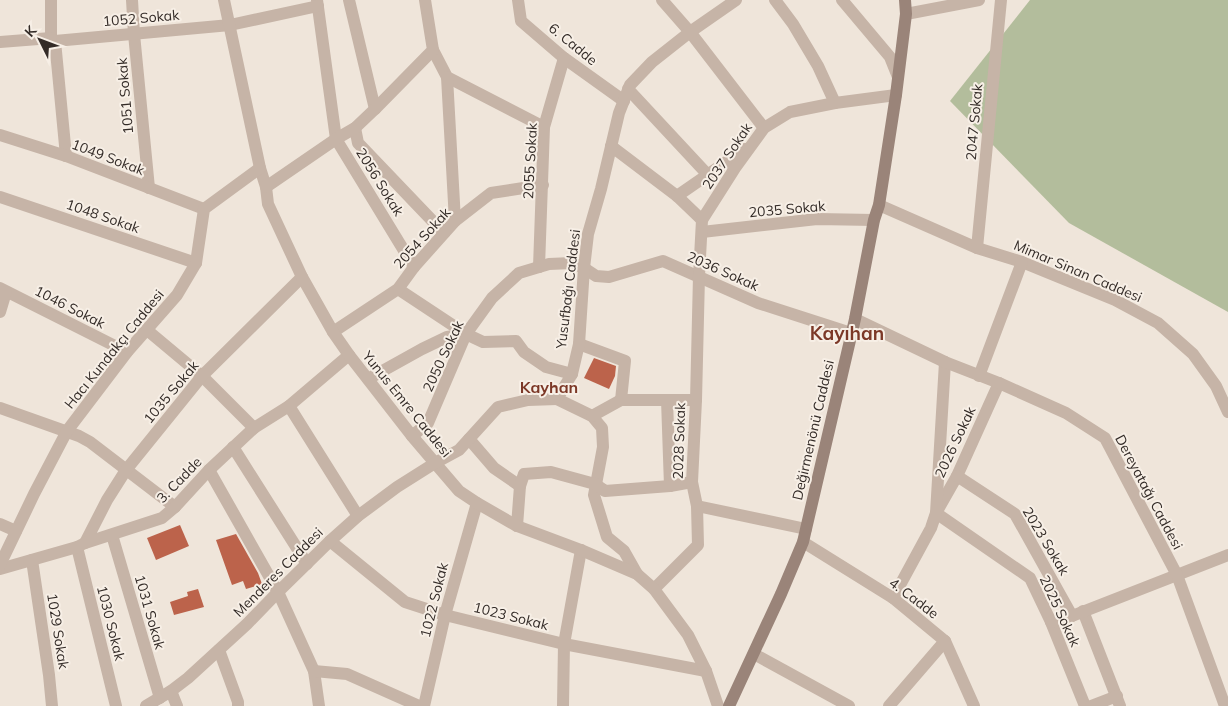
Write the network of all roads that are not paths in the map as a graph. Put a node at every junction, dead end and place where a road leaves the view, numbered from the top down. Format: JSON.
{"nodes":[{"id":1,"x":51,"y":0,"type":"edge"},
{"id":2,"x":132,"y":0,"type":"edge"},
{"id":3,"x":224,"y":0,"type":"edge"},
{"id":4,"x":349,"y":0,"type":"edge"},
{"id":5,"x":425,"y":0,"type":"edge"},
{"id":6,"x":518,"y":0,"type":"edge"},
{"id":7,"x":662,"y":0,"type":"edge"},
{"id":8,"x":736,"y":0,"type":"edge"},
{"id":9,"x":775,"y":0,"type":"edge"},
{"id":10,"x":842,"y":0,"type":"edge"},
{"id":11,"x":905,"y":0,"type":"edge"},
{"id":12,"x":979,"y":0,"type":"edge"},
{"id":13,"x":1000,"y":0,"type":"edge"},
{"id":14,"x":318,"y":3,"type":"edge"},
{"id":15,"x":906,"y":14,"type":"junction"},
{"id":16,"x":230,"y":25,"type":"junction"},
{"id":17,"x":690,"y":32,"type":"junction"},
{"id":18,"x":134,"y":34,"type":"junction"},
{"id":19,"x":53,"y":39,"type":"junction"},
{"id":20,"x":0,"y":42,"type":"edge"},
{"id":21,"x":433,"y":50,"type":"junction"},
{"id":22,"x":564,"y":58,"type":"junction"},
{"id":23,"x":447,"y":77,"type":"junction"},
{"id":24,"x":898,"y":77,"type":"junction"},
{"id":25,"x":626,"y":95,"type":"junction"},
{"id":26,"x":896,"y":95,"type":"junction"},
{"id":27,"x":835,"y":103,"type":"junction"},
{"id":28,"x":375,"y":109,"type":"junction"},
{"id":29,"x":544,"y":127,"type":"junction"},
{"id":30,"x":355,"y":128,"type":"junction"},
{"id":31,"x":764,"y":128,"type":"junction"},
{"id":32,"x":0,"y":135,"type":"edge"},
{"id":33,"x":336,"y":139,"type":"junction"},
{"id":34,"x":752,"y":144,"type":"junction"},
{"id":35,"x":611,"y":146,"type":"junction"},
{"id":36,"x":66,"y":156,"type":"junction"},
{"id":37,"x":260,"y":168,"type":"junction"},
{"id":38,"x":708,"y":175,"type":"junction"},
{"id":39,"x":543,"y":185,"type":"junction"},
{"id":40,"x":266,"y":187,"type":"junction"},
{"id":41,"x":149,"y":188,"type":"junction"},
{"id":42,"x":678,"y":196,"type":"junction"},
{"id":43,"x":0,"y":197,"type":"edge"},
{"id":44,"x":879,"y":205,"type":"junction"},
{"id":45,"x":204,"y":209,"type":"junction"},
{"id":46,"x":874,"y":220,"type":"junction"},
{"id":47,"x":455,"y":221,"type":"junction"},
{"id":48,"x":702,"y":226,"type":"junction"},
{"id":49,"x":444,"y":233,"type":"junction"},
{"id":50,"x":977,"y":248,"type":"junction"},
{"id":51,"x":1022,"y":262,"type":"junction"},
{"id":52,"x":196,"y":263,"type":"junction"},
{"id":53,"x":414,"y":267,"type":"junction"},
{"id":54,"x":539,"y":267,"type":"junction"},
{"id":55,"x":584,"y":268,"type":"junction"},
{"id":56,"x":699,"y":276,"type":"junction"},
{"id":57,"x":302,"y":277,"type":"junction"},
{"id":58,"x":398,"y":289,"type":"junction"},
{"id":59,"x":3,"y":290,"type":"edge"},
{"id":60,"x":0,"y":312,"type":"edge"},
{"id":61,"x":855,"y":319,"type":"junction"},
{"id":62,"x":147,"y":330,"type":"junction"},
{"id":63,"x":333,"y":332,"type":"junction"},
{"id":64,"x":851,"y":333,"type":"junction"},
{"id":65,"x":466,"y":334,"type":"junction"},
{"id":66,"x":579,"y":344,"type":"junction"},
{"id":67,"x":127,"y":352,"type":"junction"},
{"id":68,"x":349,"y":355,"type":"junction"},
{"id":69,"x":945,"y":362,"type":"junction"},
{"id":70,"x":572,"y":374,"type":"junction"},
{"id":71,"x":202,"y":376,"type":"junction"},
{"id":72,"x":979,"y":376,"type":"junction"},
{"id":73,"x":368,"y":379,"type":"junction"},
{"id":74,"x":999,"y":383,"type":"junction"},
{"id":75,"x":557,"y":399,"type":"junction"},
{"id":76,"x":621,"y":400,"type":"junction"},
{"id":77,"x":667,"y":400,"type":"junction"},
{"id":78,"x":696,"y":400,"type":"junction"},
{"id":79,"x":289,"y":406,"type":"junction"},
{"id":80,"x":0,"y":408,"type":"edge"},
{"id":81,"x":1228,"y":412,"type":"edge"},
{"id":82,"x":592,"y":416,"type":"junction"},
{"id":83,"x":254,"y":428,"type":"junction"},
{"id":84,"x":67,"y":431,"type":"junction"},
{"id":85,"x":412,"y":436,"type":"junction"},
{"id":86,"x":469,"y":439,"type":"junction"},
{"id":87,"x":233,"y":447,"type":"junction"},
{"id":88,"x":435,"y":463,"type":"junction"},
{"id":89,"x":126,"y":470,"type":"junction"},
{"id":90,"x":209,"y":470,"type":"junction"},
{"id":91,"x":958,"y":476,"type":"junction"},
{"id":92,"x":692,"y":482,"type":"junction"},
{"id":93,"x":596,"y":484,"type":"junction"},
{"id":94,"x":520,"y":486,"type":"junction"},
{"id":95,"x":670,"y":486,"type":"junction"},
{"id":96,"x":477,"y":503,"type":"junction"},
{"id":97,"x":697,"y":506,"type":"junction"},
{"id":98,"x":175,"y":507,"type":"junction"},
{"id":99,"x":936,"y":513,"type":"junction"},
{"id":100,"x":358,"y":516,"type":"junction"},
{"id":101,"x":0,"y":524,"type":"edge"},
{"id":102,"x":517,"y":526,"type":"junction"},
{"id":103,"x":806,"y":529,"type":"junction"},
{"id":104,"x":16,"y":531,"type":"junction"},
{"id":105,"x":112,"y":535,"type":"junction"},
{"id":106,"x":330,"y":541,"type":"junction"},
{"id":107,"x":803,"y":542,"type":"junction"},
{"id":108,"x":81,"y":545,"type":"junction"},
{"id":109,"x":581,"y":550,"type":"junction"},
{"id":110,"x":1228,"y":555,"type":"edge"},
{"id":111,"x":32,"y":560,"type":"junction"},
{"id":112,"x":307,"y":564,"type":"junction"},
{"id":113,"x":0,"y":567,"type":"edge"},
{"id":114,"x":637,"y":574,"type":"junction"},
{"id":115,"x":1177,"y":575,"type":"junction"},
{"id":116,"x":654,"y":589,"type":"junction"},
{"id":117,"x":278,"y":592,"type":"junction"},
{"id":118,"x":893,"y":598,"type":"junction"},
{"id":119,"x":1078,"y":614,"type":"junction"},
{"id":120,"x":445,"y":615,"type":"junction"},
{"id":121,"x":1051,"y":622,"type":"junction"},
{"id":122,"x":945,"y":641,"type":"junction"},
{"id":123,"x":564,"y":644,"type":"junction"},
{"id":124,"x":219,"y":650,"type":"junction"},
{"id":125,"x":754,"y":654,"type":"junction"},
{"id":126,"x":314,"y":671,"type":"junction"},
{"id":127,"x":706,"y":671,"type":"junction"},
{"id":128,"x":171,"y":691,"type":"junction"},
{"id":129,"x":160,"y":698,"type":"junction"},
{"id":130,"x":1118,"y":701,"type":"edge"},
{"id":131,"x":52,"y":706,"type":"edge"},
{"id":132,"x":116,"y":706,"type":"edge"},
{"id":133,"x":146,"y":706,"type":"edge"},
{"id":134,"x":177,"y":706,"type":"edge"},
{"id":135,"x":238,"y":706,"type":"edge"},
{"id":136,"x":318,"y":706,"type":"edge"},
{"id":137,"x":419,"y":706,"type":"edge"},
{"id":138,"x":424,"y":706,"type":"edge"},
{"id":139,"x":563,"y":706,"type":"edge"},
{"id":140,"x":718,"y":706,"type":"edge"},
{"id":141,"x":729,"y":706,"type":"edge"},
{"id":142,"x":849,"y":706,"type":"edge"},
{"id":143,"x":889,"y":706,"type":"edge"},
{"id":144,"x":974,"y":706,"type":"edge"},
{"id":145,"x":1086,"y":706,"type":"edge"},
{"id":146,"x":1091,"y":706,"type":"edge"},
{"id":147,"x":1225,"y":706,"type":"edge"}],
"edges":[{"from":1,"to":19,"type":"street"},
{"from":2,"to":18,"type":"street","name":"1051 Sokak"},
{"from":3,"to":16,"type":"street","name":"Yunus Emre Caddesi"},
{"from":4,"to":28,"type":"street"},
{"from":5,"to":21,"type":"street"},
{"from":6,"to":22,"type":"street","name":"6. Cadde"},
{"from":7,"to":17,"type":"street"},
{"from":8,"to":17,"type":"street","name":"Yusufbağı Caddesi"},
{"from":9,"to":27,"type":"street"},
{"from":10,"to":24,"type":"street"},
{"from":11,"to":15,"type":"main road","name":"Değirmenönü Caddesi"},
{"from":12,"to":15,"type":"street"},
{"from":13,"to":50,"type":"street","name":"2047 Sokak"},
{"from":14,"to":16,"type":"street","name":"1052 Sokak"},
{"from":14,"to":33,"type":"street"},
{"from":15,"to":24,"type":"main road","name":"Değirmenönü Caddesi"},
{"from":16,"to":18,"type":"street","name":"1052 Sokak"},
{"from":16,"to":37,"type":"street","name":"Yunus Emre Caddesi"},
{"from":17,"to":25,"type":"street","name":"Yusufbağı Caddesi"},
{"from":17,"to":31,"type":"street"},
{"from":18,"to":19,"type":"street","name":"1052 Sokak"},
{"from":18,"to":41,"type":"street","name":"1051 Sokak"},
{"from":19,"to":20,"type":"street","name":"1052 Sokak"},
{"from":19,"to":36,"type":"street"},
{"from":21,"to":23,"type":"street"},
{"from":21,"to":28,"type":"street"},
{"from":22,"to":25,"type":"street","name":"6. Cadde"},
{"from":22,"to":29,"type":"street","name":"2055 Sokak"},
{"from":23,"to":29,"type":"street"},
{"from":23,"to":47,"type":"street"},
{"from":24,"to":26,"type":"main road","name":"Değirmenönü Caddesi"},
{"from":25,"to":35,"type":"street","name":"Yusufbağı Caddesi"},
{"from":25,"to":38,"type":"street","name":"6. Cadde"},
{"from":26,"to":27,"type":"street","name":"2037 Sokak"},
{"from":26,"to":44,"type":"main road","name":"Değirmenönü Caddesi"},
{"from":27,"to":31,"type":"street","name":"2037 Sokak"},
{"from":28,"to":30,"type":"street"},
{"from":29,"to":39,"type":"street","name":"2055 Sokak"},
{"from":30,"to":33,"type":"street"},
{"from":30,"to":49,"type":"street"},
{"from":31,"to":34,"type":"street","name":"2037 Sokak"},
{"from":32,"to":36,"type":"street","name":"1049 Sokak"},
{"from":33,"to":40,"type":"street"},
{"from":33,"to":53,"type":"street","name":"2056 Sokak"},
{"from":34,"to":38,"type":"street"},
{"from":34,"to":48,"type":"street","name":"2037 Sokak"},
{"from":35,"to":42,"type":"street"},
{"from":35,"to":55,"type":"street","name":"Yusufbağı Caddesi"},
{"from":36,"to":41,"type":"street","name":"1049 Sokak"},
{"from":37,"to":40,"type":"street","name":"Yunus Emre Caddesi"},
{"from":37,"to":45,"type":"street"},
{"from":38,"to":42,"type":"street"},
{"from":39,"to":47,"type":"street","name":"2054 Sokak"},
{"from":39,"to":54,"type":"street","name":"2055 Sokak"},
{"from":40,"to":57,"type":"street","name":"Yunus Emre Caddesi"},
{"from":41,"to":45,"type":"street","name":"1049 Sokak"},
{"from":42,"to":48,"type":"street"},
{"from":43,"to":52,"type":"street","name":"1048 Sokak"},
{"from":44,"to":46,"type":"main road","name":"Değirmenönü Caddesi"},
{"from":44,"to":50,"type":"street","name":"Mimar Sinan Caddesi"},
{"from":45,"to":52,"type":"street","name":"Hacı Kundakçı Caddesi"},
{"from":46,"to":48,"type":"street","name":"2035 Sokak"},
{"from":46,"to":61,"type":"main road","name":"Değirmenönü Caddesi"},
{"from":47,"to":49,"type":"street","name":"2054 Sokak"},
{"from":48,"to":56,"type":"street","name":"2037 Sokak"},
{"from":49,"to":53,"type":"street","name":"2054 Sokak"},
{"from":50,"to":51,"type":"street","name":"Mimar Sinan Caddesi"},
{"from":51,"to":72,"type":"street"},
{"from":51,"to":81,"type":"street","name":"Mimar Sinan Caddesi"},
{"from":52,"to":62,"type":"street","name":"Hacı Kundakçı Caddesi"},
{"from":53,"to":58,"type":"street","name":"2054 Sokak"},
{"from":54,"to":55,"type":"street","name":"2050 Sokak"},
{"from":54,"to":65,"type":"street","name":"2050 Sokak"},
{"from":55,"to":56,"type":"street","name":"2036 Sokak"},
{"from":55,"to":66,"type":"street","name":"Yusufbağı Caddesi"},
{"from":56,"to":64,"type":"street","name":"2036 Sokak"},
{"from":56,"to":78,"type":"street","name":"2028 Sokak"},
{"from":57,"to":63,"type":"street","name":"Yunus Emre Caddesi"},
{"from":57,"to":71,"type":"street","name":"1035 Sokak"},
{"from":58,"to":63,"type":"street","name":"2054 Sokak"},
{"from":58,"to":65,"type":"street"},
{"from":59,"to":60,"type":"street"},
{"from":59,"to":67,"type":"street","name":"1046 Sokak"},
{"from":61,"to":64,"type":"main road","name":"Değirmenönü Caddesi"},
{"from":61,"to":69,"type":"street","name":"Dereyatağı Caddesi"},
{"from":62,"to":67,"type":"street","name":"Hacı Kundakçı Caddesi"},
{"from":62,"to":71,"type":"street"},
{"from":63,"to":68,"type":"street","name":"Yunus Emre Caddesi"},
{"from":64,"to":103,"type":"main road","name":"Değirmenönü Caddesi"},
{"from":65,"to":70,"type":"street"},
{"from":65,"to":73,"type":"street"},
{"from":65,"to":85,"type":"street","name":"2050 Sokak"},
{"from":66,"to":70,"type":"street","name":"Yusufbağı Caddesi"},
{"from":66,"to":76,"type":"street"},
{"from":67,"to":84,"type":"street","name":"Hacı Kundakçı Caddesi"},
{"from":68,"to":73,"type":"street","name":"Yunus Emre Caddesi"},
{"from":68,"to":79,"type":"street","name":"3. Cadde"},
{"from":69,"to":72,"type":"street","name":"Dereyatağı Caddesi"},
{"from":69,"to":99,"type":"street"},
{"from":70,"to":75,"type":"street","name":"Yusufbağı Caddesi"},
{"from":71,"to":83,"type":"street"},
{"from":71,"to":89,"type":"street","name":"1035 Sokak"},
{"from":72,"to":74,"type":"street","name":"Dereyatağı Caddesi"},
{"from":73,"to":85,"type":"street","name":"Yunus Emre Caddesi"},
{"from":74,"to":91,"type":"street","name":"2026 Sokak"},
{"from":74,"to":115,"type":"street","name":"Dereyatağı Caddesi"},
{"from":75,"to":82,"type":"street"},
{"from":75,"to":86,"type":"street"},
{"from":76,"to":77,"type":"street"},
{"from":76,"to":82,"type":"street"},
{"from":77,"to":78,"type":"street"},
{"from":77,"to":95,"type":"street"},
{"from":78,"to":92,"type":"street","name":"2028 Sokak"},
{"from":79,"to":83,"type":"street","name":"3. Cadde"},
{"from":79,"to":100,"type":"street"},
{"from":80,"to":84,"type":"street"},
{"from":82,"to":93,"type":"street"},
{"from":83,"to":87,"type":"street","name":"3. Cadde"},
{"from":84,"to":89,"type":"street"},
{"from":84,"to":104,"type":"street","name":"Hacı Kundakçı Caddesi"},
{"from":85,"to":88,"type":"street","name":"Yunus Emre Caddesi"},
{"from":86,"to":88,"type":"street"},
{"from":86,"to":94,"type":"street"},
{"from":87,"to":90,"type":"street","name":"3. Cadde"},
{"from":87,"to":112,"type":"street"},
{"from":88,"to":96,"type":"street","name":"Yunus Emre Caddesi"},
{"from":88,"to":100,"type":"street","name":"Menderes Caddesi"},
{"from":89,"to":98,"type":"street"},
{"from":89,"to":108,"type":"street","name":"1035 Sokak"},
{"from":90,"to":98,"type":"street","name":"3. Cadde"},
{"from":90,"to":117,"type":"street"},
{"from":91,"to":99,"type":"street","name":"2026 Sokak"},
{"from":91,"to":119,"type":"street","name":"2023 Sokak"},
{"from":92,"to":95,"type":"street"},
{"from":92,"to":97,"type":"street","name":"2028 Sokak"},
{"from":93,"to":94,"type":"street"},
{"from":93,"to":95,"type":"street"},
{"from":93,"to":114,"type":"street"},
{"from":94,"to":102,"type":"street"},
{"from":96,"to":102,"type":"street","name":"Yunus Emre Caddesi"},
{"from":96,"to":120,"type":"street","name":"1022 Sokak"},
{"from":97,"to":103,"type":"street"},
{"from":97,"to":116,"type":"street","name":"2028 Sokak"},
{"from":98,"to":105,"type":"street","name":"3. Cadde"},
{"from":99,"to":118,"type":"street"},
{"from":99,"to":121,"type":"street","name":"2025 Sokak"},
{"from":100,"to":106,"type":"street","name":"Menderes Caddesi"},
{"from":101,"to":104,"type":"street"},
{"from":102,"to":109,"type":"street","name":"Yunus Emre Caddesi"},
{"from":103,"to":107,"type":"main road","name":"Değirmenönü Caddesi"},
{"from":104,"to":113,"type":"street","name":"Hacı Kundakçı Caddesi"},
{"from":105,"to":108,"type":"street","name":"3. Cadde"},
{"from":105,"to":129,"type":"street","name":"1031 Sokak"},
{"from":106,"to":112,"type":"street","name":"Menderes Caddesi"},
{"from":106,"to":120,"type":"street","name":"1023 Sokak"},
{"from":107,"to":118,"type":"street","name":"4. Cadde"},
{"from":107,"to":125,"type":"main road","name":"Değirmenönü Caddesi"},
{"from":108,"to":111,"type":"street","name":"3. Cadde"},
{"from":108,"to":132,"type":"street","name":"1030 Sokak"},
{"from":109,"to":114,"type":"street","name":"Yunus Emre Caddesi"},
{"from":109,"to":123,"type":"street"},
{"from":110,"to":115,"type":"street"},
{"from":111,"to":113,"type":"street","name":"3. Cadde"},
{"from":111,"to":131,"type":"street","name":"1029 Sokak"},
{"from":112,"to":117,"type":"street","name":"Menderes Caddesi"},
{"from":114,"to":116,"type":"street","name":"Yunus Emre Caddesi"},
{"from":115,"to":119,"type":"street"},
{"from":115,"to":147,"type":"street","name":"Dereyatağı Caddesi"},
{"from":116,"to":127,"type":"street","name":"Yunus Emre Caddesi"},
{"from":117,"to":124,"type":"street","name":"Menderes Caddesi"},
{"from":117,"to":126,"type":"street"},
{"from":118,"to":122,"type":"street","name":"4. Cadde"},
{"from":119,"to":121,"type":"street"},
{"from":119,"to":130,"type":"street","name":"2023 Sokak"},
{"from":120,"to":123,"type":"street","name":"1023 Sokak"},
{"from":120,"to":138,"type":"street","name":"1022 Sokak"},
{"from":121,"to":145,"type":"street","name":"2025 Sokak"},
{"from":122,"to":143,"type":"street"},
{"from":122,"to":144,"type":"street","name":"4. Cadde"},
{"from":123,"to":127,"type":"street","name":"1023 Sokak"},
{"from":123,"to":139,"type":"street"},
{"from":124,"to":128,"type":"street","name":"Menderes Caddesi"},
{"from":124,"to":135,"type":"street"},
{"from":125,"to":141,"type":"main road","name":"Değirmenönü Caddesi"},
{"from":125,"to":142,"type":"street"},
{"from":126,"to":136,"type":"street"},
{"from":126,"to":137,"type":"street"},
{"from":127,"to":140,"type":"street","name":"Yunus Emre Caddesi"},
{"from":128,"to":129,"type":"street","name":"Menderes Caddesi"},
{"from":128,"to":134,"type":"street"},
{"from":129,"to":133,"type":"street","name":"Menderes Caddesi"},
{"from":130,"to":146,"type":"street"}]}
